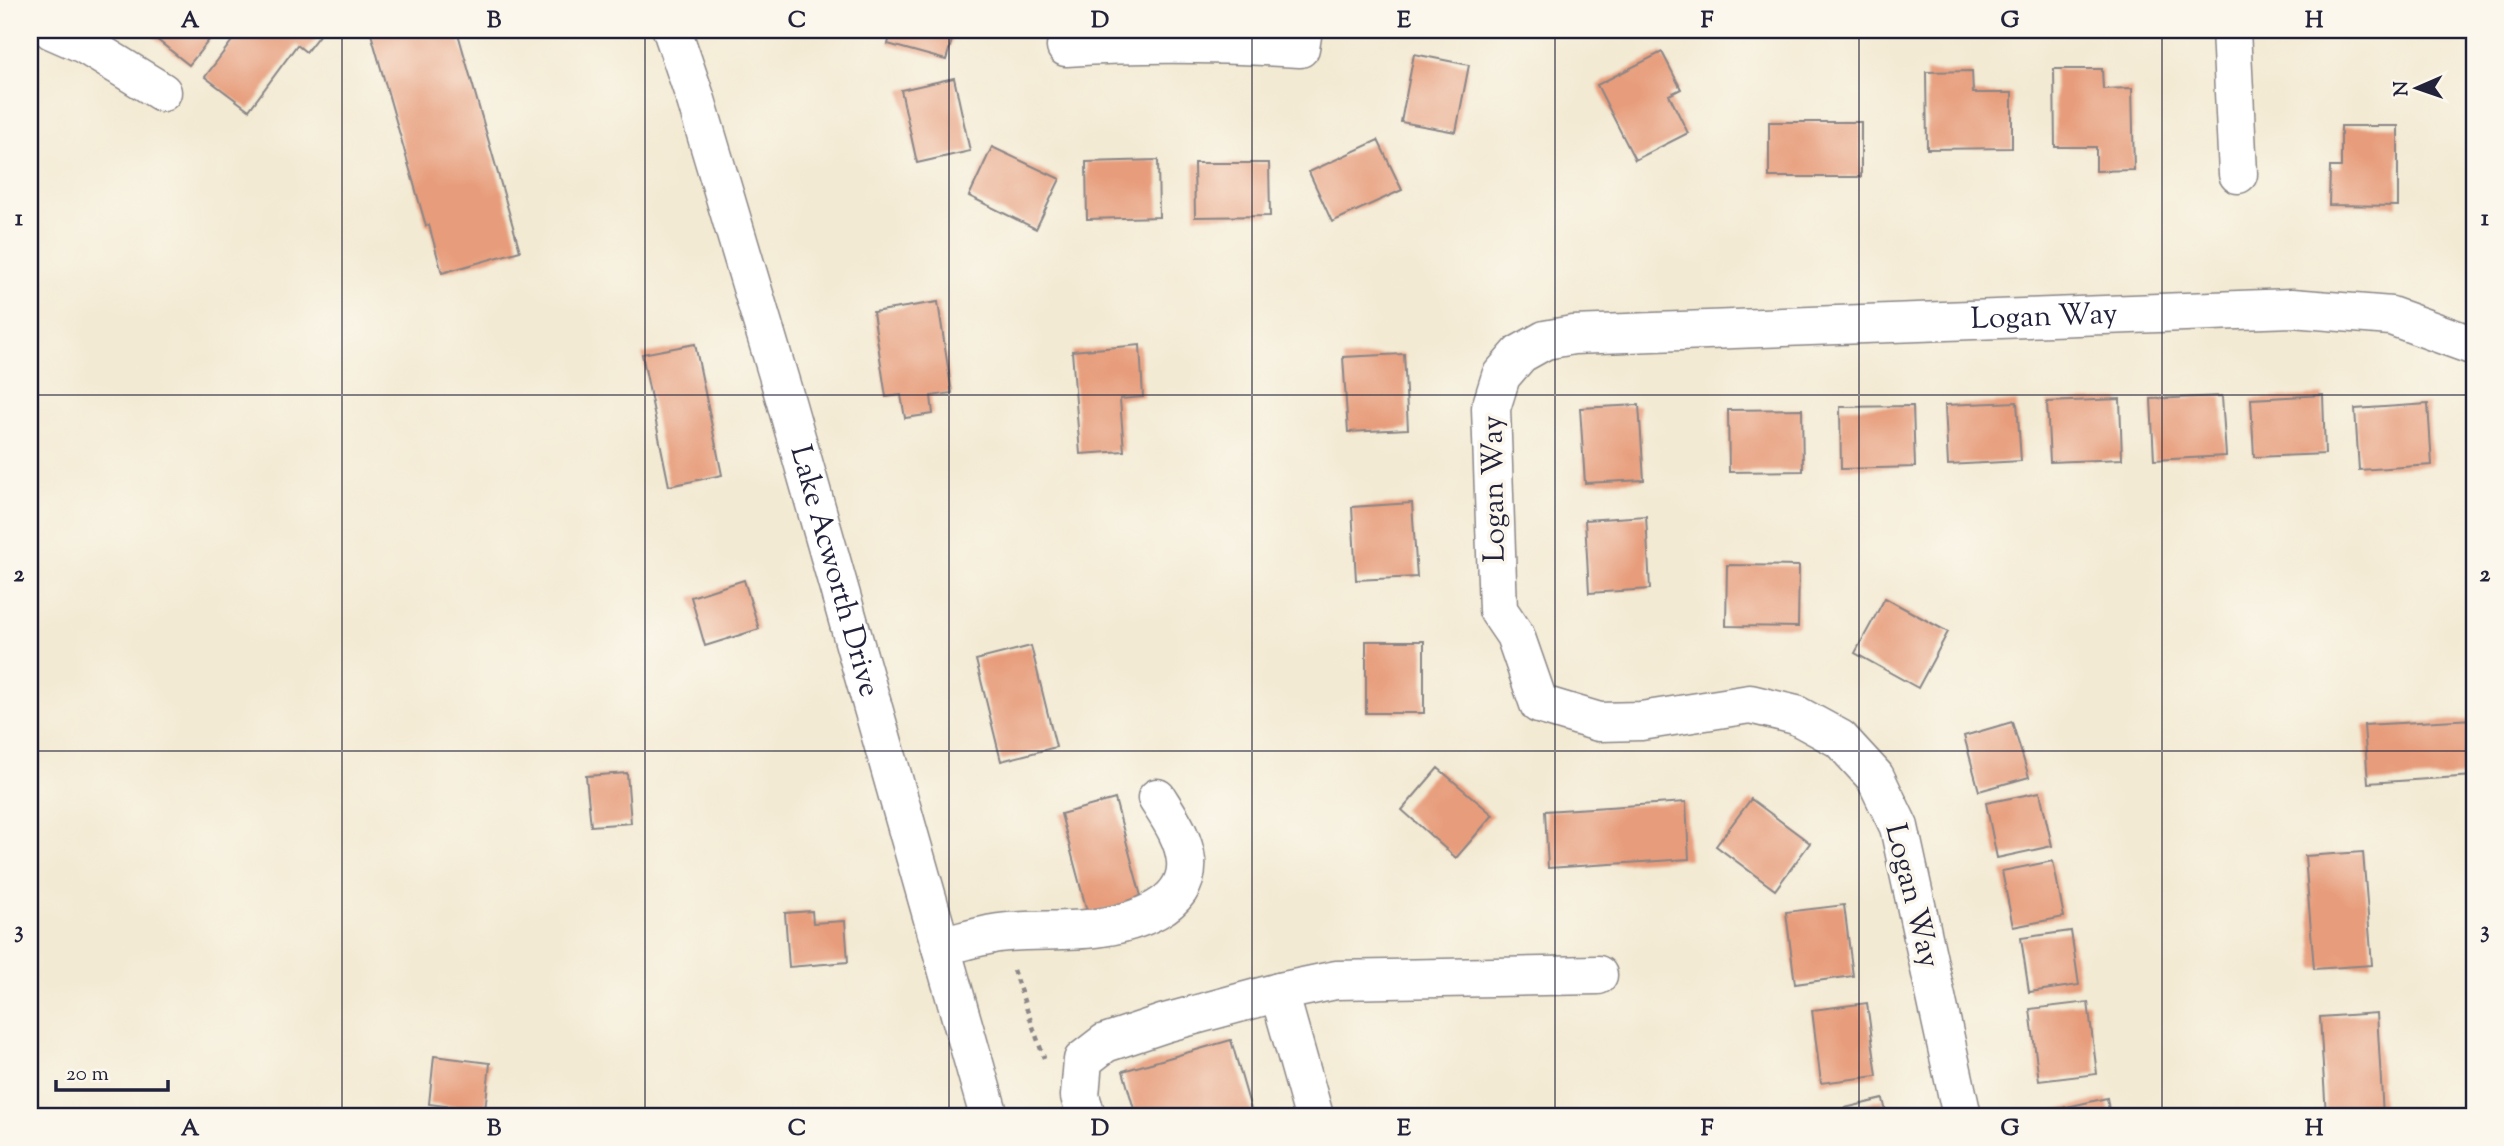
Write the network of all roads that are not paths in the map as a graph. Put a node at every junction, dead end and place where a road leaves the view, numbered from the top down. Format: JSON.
{"nodes":[{"id":1,"x":52,"y":30,"type":"edge"},
{"id":2,"x":672,"y":30,"type":"edge"},
{"id":3,"x":1303,"y":30,"type":"edge"},
{"id":4,"x":2231,"y":30,"type":"edge"},
{"id":5,"x":1066,"y":47,"type":"dead end"},
{"id":6,"x":162,"y":92,"type":"dead end"},
{"id":7,"x":2238,"y":174,"type":"dead end"},
{"id":8,"x":2474,"y":346,"type":"edge"},
{"id":9,"x":1157,"y":798,"type":"dead end"},
{"id":10,"x":941,"y":947,"type":"junction"},
{"id":11,"x":1598,"y":975,"type":"dead end"},
{"id":12,"x":1279,"y":992,"type":"junction"},
{"id":13,"x":989,"y":1116,"type":"edge"},
{"id":14,"x":1086,"y":1116,"type":"edge"},
{"id":15,"x":1314,"y":1116,"type":"edge"},
{"id":16,"x":1962,"y":1116,"type":"edge"}],
"edges":[{"from":1,"to":6,"type":"street"},
{"from":2,"to":10,"type":"street","name":"Lake Acworth Drive"},
{"from":3,"to":5,"type":"street"},
{"from":4,"to":7,"type":"street"},
{"from":8,"to":16,"type":"street","name":"Logan Way"},
{"from":9,"to":10,"type":"street"},
{"from":10,"to":13,"type":"street","name":"Lake Acworth Drive"},
{"from":11,"to":12,"type":"street"},
{"from":12,"to":14,"type":"street"},
{"from":12,"to":15,"type":"street"}]}
